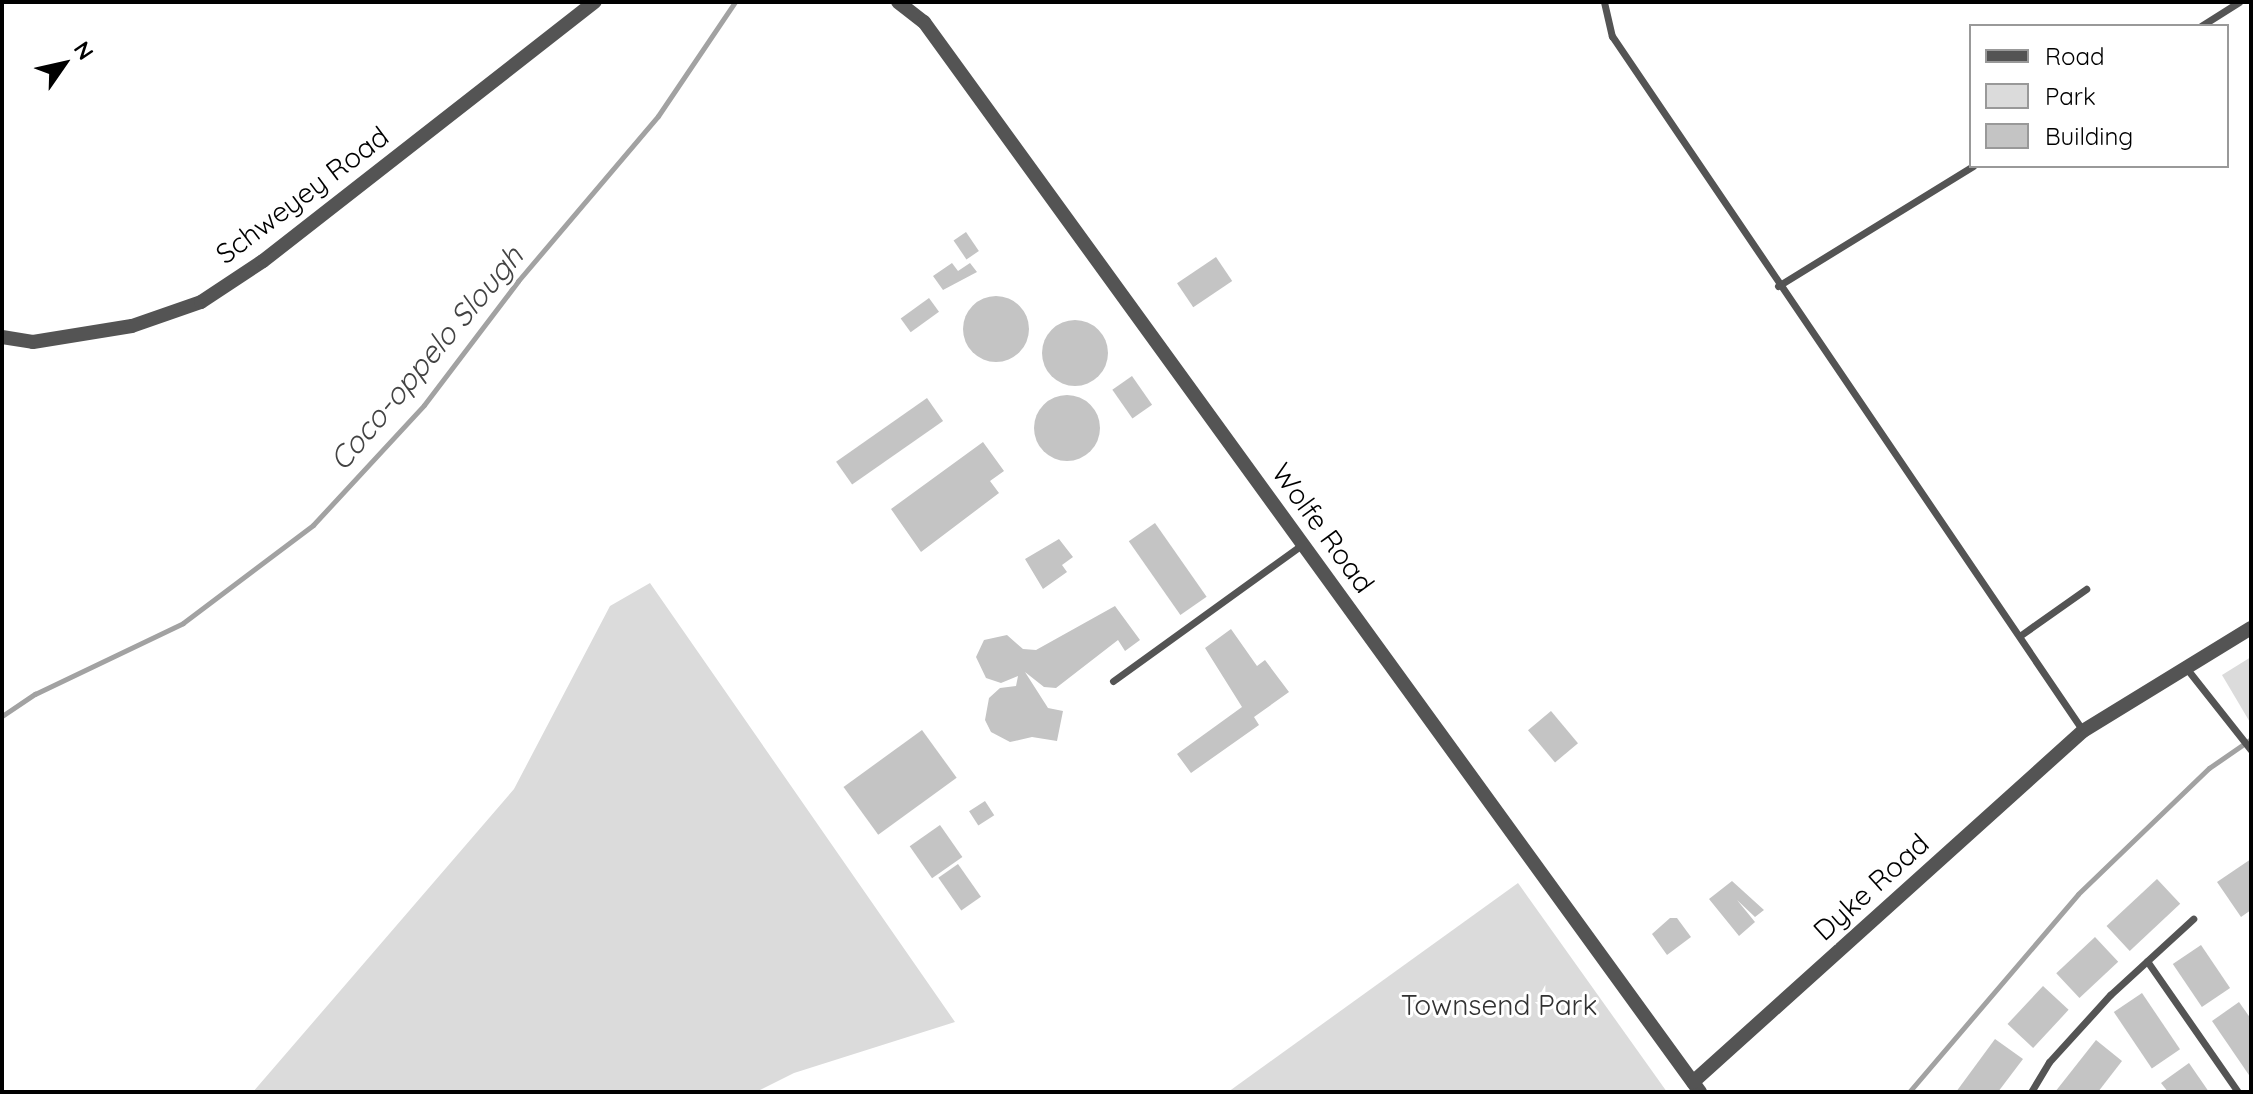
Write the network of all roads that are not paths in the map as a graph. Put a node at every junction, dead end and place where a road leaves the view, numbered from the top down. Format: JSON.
{"nodes":[{"id":1,"x":595,"y":2,"type":"edge"},
{"id":2,"x":898,"y":2,"type":"edge"},
{"id":3,"x":1597,"y":2,"type":"edge"},
{"id":4,"x":1604,"y":2,"type":"edge"},
{"id":5,"x":2239,"y":2,"type":"edge"},
{"id":6,"x":1607,"y":14,"type":"junction"},
{"id":7,"x":2204,"y":24,"type":"edge"},
{"id":8,"x":1970,"y":168,"type":"edge"},
{"id":9,"x":1778,"y":286,"type":"junction"},
{"id":10,"x":2,"y":337,"type":"edge"},
{"id":11,"x":1303,"y":544,"type":"junction"},
{"id":12,"x":2086,"y":589,"type":"dead end"},
{"id":13,"x":2251,"y":628,"type":"edge"},
{"id":14,"x":2021,"y":635,"type":"junction"},
{"id":15,"x":2185,"y":667,"type":"junction"},
{"id":16,"x":1113,"y":681,"type":"dead end"},
{"id":17,"x":2083,"y":731,"type":"junction"},
{"id":18,"x":2251,"y":750,"type":"edge"},
{"id":19,"x":2193,"y":919,"type":"dead end"},
{"id":20,"x":2147,"y":961,"type":"junction"},
{"id":21,"x":1697,"y":1087,"type":"edge"},
{"id":22,"x":2029,"y":1091,"type":"edge"},
{"id":23,"x":2238,"y":1092,"type":"edge"}],
"edges":[{"from":1,"to":10,"type":"street","name":"Schweyey Road"},
{"from":2,"to":11,"type":"street","name":"Wolfe Road"},
{"from":3,"to":6,"type":"lane"},
{"from":4,"to":6,"type":"lane"},
{"from":5,"to":7,"type":"lane"},
{"from":6,"to":9,"type":"lane"},
{"from":8,"to":9,"type":"lane"},
{"from":9,"to":14,"type":"lane"},
{"from":11,"to":16,"type":"lane"},
{"from":11,"to":21,"type":"street","name":"Wolfe Road"},
{"from":12,"to":14,"type":"lane"},
{"from":13,"to":15,"type":"street","name":"Dyke Road"},
{"from":14,"to":17,"type":"lane"},
{"from":15,"to":17,"type":"street","name":"Dyke Road"},
{"from":15,"to":18,"type":"lane"},
{"from":17,"to":21,"type":"street","name":"Dyke Road"},
{"from":19,"to":20,"type":"lane"},
{"from":20,"to":22,"type":"lane"},
{"from":20,"to":23,"type":"lane"}]}
